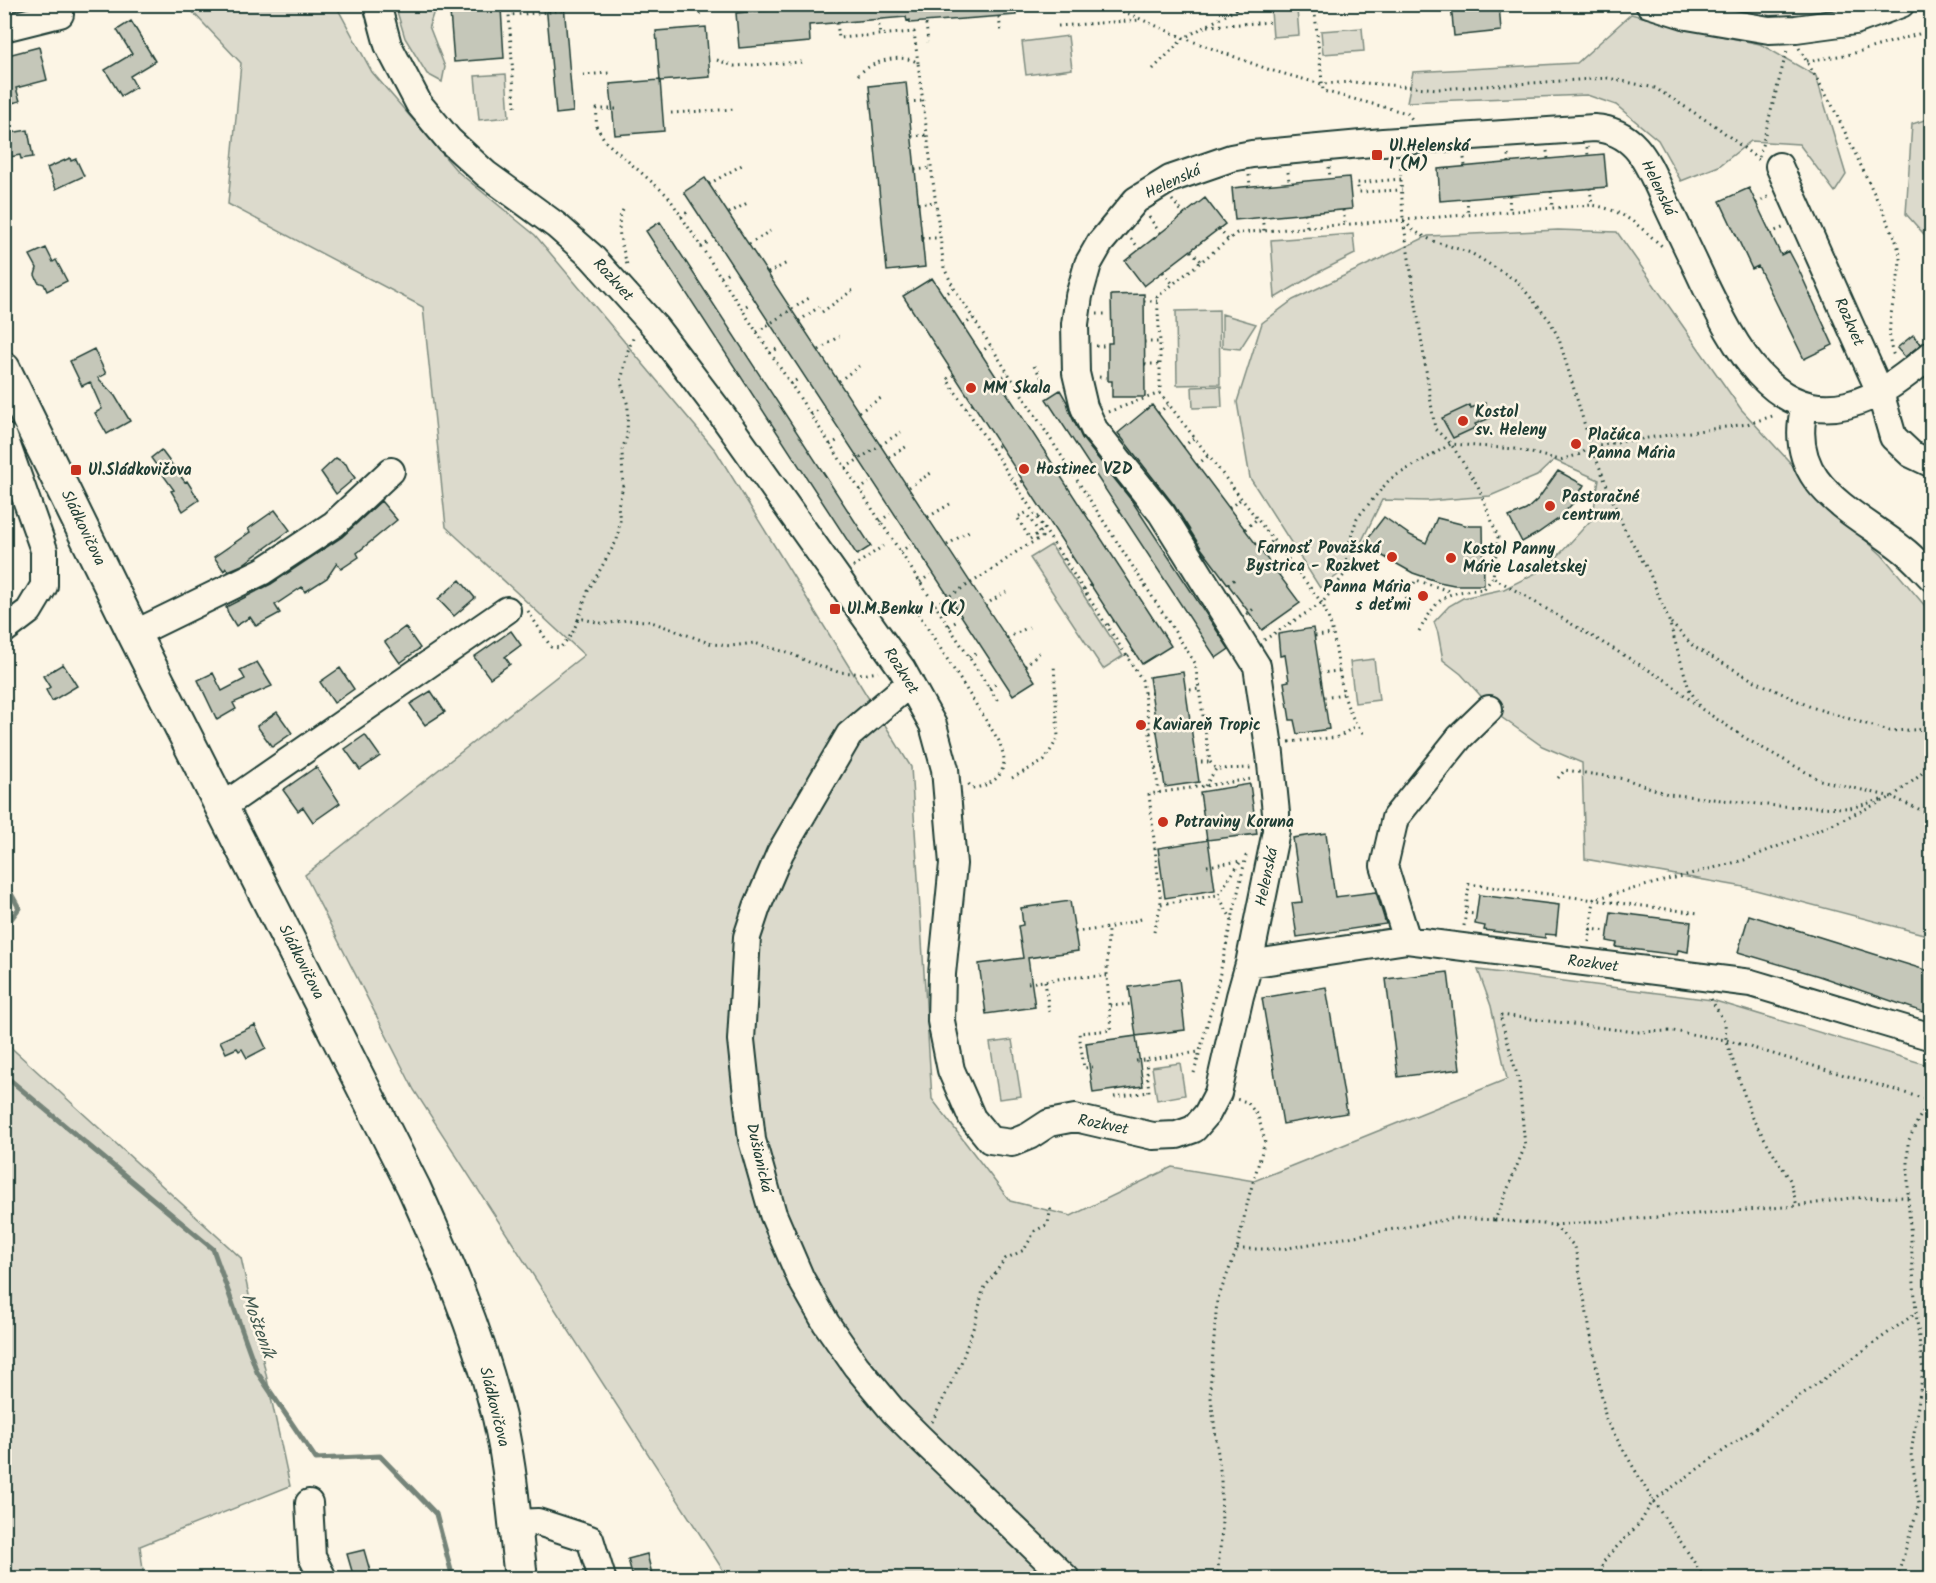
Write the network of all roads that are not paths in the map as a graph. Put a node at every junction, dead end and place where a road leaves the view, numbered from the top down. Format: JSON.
{"nodes":[{"id":1,"x":377,"y":4,"type":"edge"},
{"id":2,"x":1649,"y":4,"type":"edge"},
{"id":3,"x":1901,"y":4,"type":"edge"},
{"id":4,"x":60,"y":14,"type":"dead end"},
{"id":5,"x":4,"y":28,"type":"edge"},
{"id":6,"x":1769,"y":163,"type":"road end"},
{"id":7,"x":1932,"y":354,"type":"edge"},
{"id":8,"x":5,"y":372,"type":"edge"},
{"id":9,"x":1880,"y":392,"type":"junction"},
{"id":10,"x":1794,"y":409,"type":"junction"},
{"id":11,"x":4,"y":437,"type":"edge"},
{"id":12,"x":1932,"y":464,"type":"edge"},
{"id":13,"x":391,"y":471,"type":"dead end"},
{"id":14,"x":1932,"y":578,"type":"edge"},
{"id":15,"x":507,"y":610,"type":"road end"},
{"id":16,"x":4,"y":630,"type":"edge"},
{"id":17,"x":134,"y":634,"type":"junction"},
{"id":18,"x":910,"y":683,"type":"junction"},
{"id":19,"x":1489,"y":709,"type":"dead end"},
{"id":20,"x":222,"y":807,"type":"junction"},
{"id":21,"x":1407,"y":940,"type":"junction"},
{"id":22,"x":1246,"y":975,"type":"junction"},
{"id":23,"x":1932,"y":1037,"type":"edge"},
{"id":24,"x":309,"y":1503,"type":"dead end"},
{"id":25,"x":515,"y":1523,"type":"junction"},
{"id":26,"x":323,"y":1578,"type":"edge"},
{"id":27,"x":521,"y":1578,"type":"edge"},
{"id":28,"x":602,"y":1578,"type":"edge"},
{"id":29,"x":1066,"y":1578,"type":"edge"}],
"edges":[{"from":1,"to":18,"type":"street","name":"Rozkvet"},
{"from":2,"to":3,"type":"street"},
{"from":4,"to":5,"type":"street"},
{"from":6,"to":9,"type":"street","name":"Rozkvet"},
{"from":7,"to":9,"type":"street","name":"Helenská"},
{"from":8,"to":17,"type":"main road","name":"Sládkovičova"},
{"from":9,"to":10,"type":"street","name":"Helenská"},
{"from":9,"to":12,"type":"street","name":"Rozkvet"},
{"from":10,"to":14,"type":"street"},
{"from":10,"to":22,"type":"street","name":"Helenská"},
{"from":11,"to":16,"type":"street"},
{"from":13,"to":17,"type":"street"},
{"from":15,"to":20,"type":"street"},
{"from":17,"to":20,"type":"main road","name":"Sládkovičova"},
{"from":18,"to":22,"type":"street","name":"Rozkvet"},
{"from":18,"to":29,"type":"street","name":"Dušianická"},
{"from":19,"to":21,"type":"street"},
{"from":20,"to":25,"type":"main road","name":"Sládkovičova"},
{"from":21,"to":22,"type":"street","name":"Rozkvet"},
{"from":21,"to":23,"type":"street","name":"Rozkvet"},
{"from":24,"to":26,"type":"street"},
{"from":25,"to":27,"type":"main road","name":"Sládkovičova"},
{"from":25,"to":28,"type":"street"}]}
